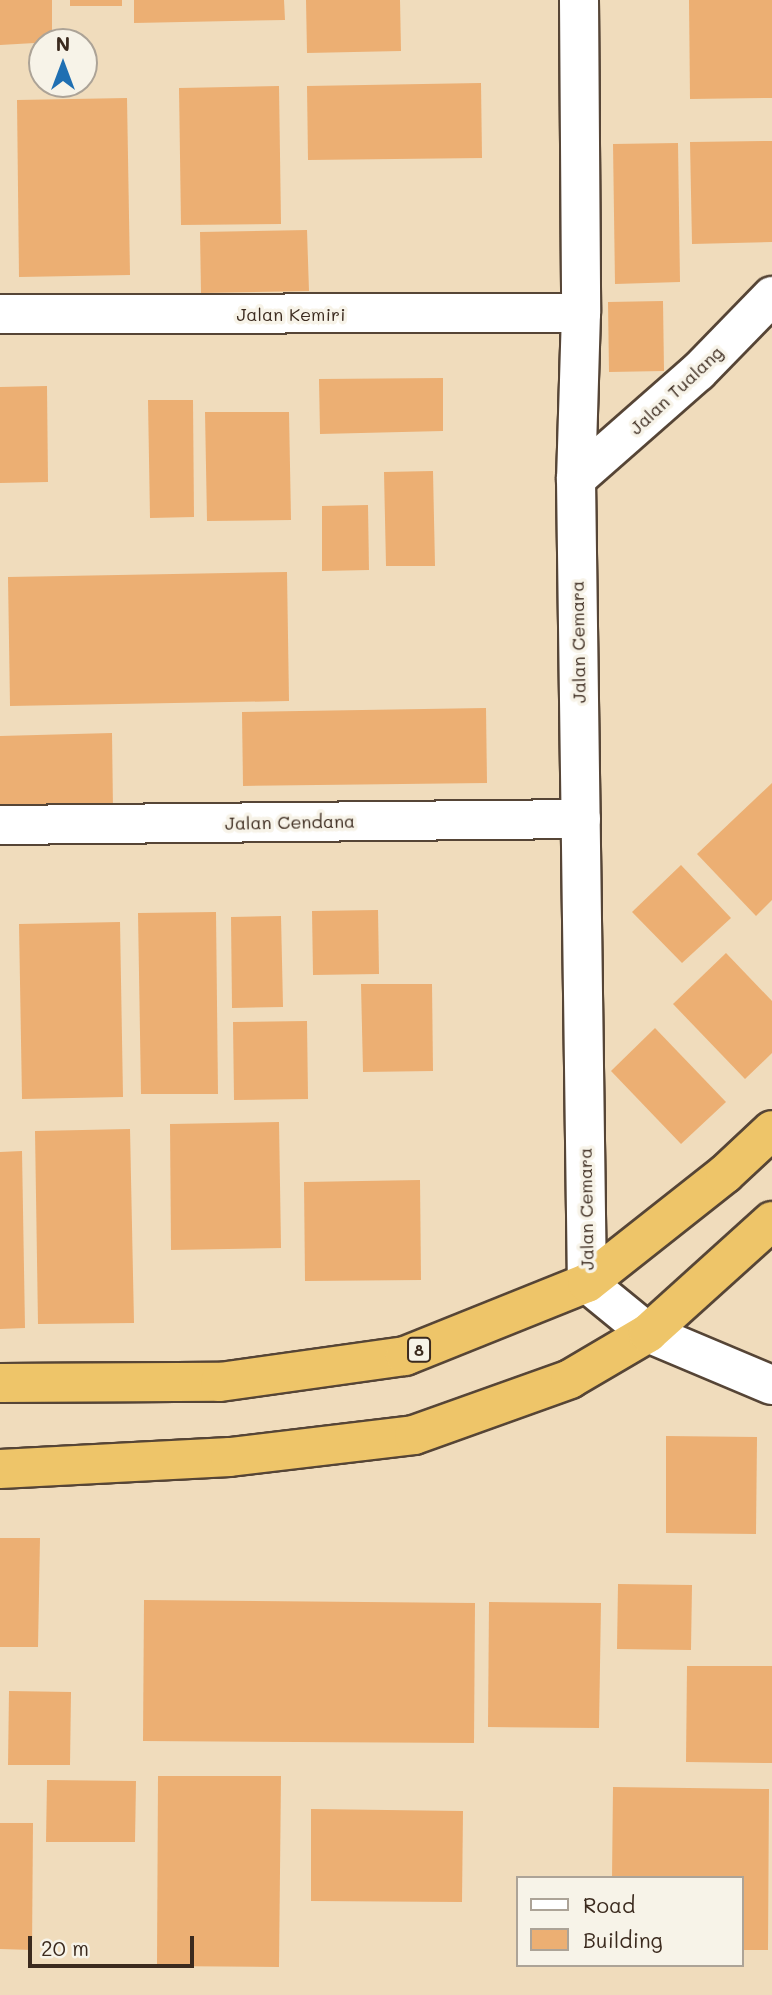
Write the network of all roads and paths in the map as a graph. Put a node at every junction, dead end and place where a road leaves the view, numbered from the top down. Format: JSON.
{"nodes":[{"id":1,"x":579,"y":0,"type":"edge"},
{"id":2,"x":772,"y":296,"type":"edge"},
{"id":3,"x":582,"y":313,"type":"junction"},
{"id":4,"x":0,"y":314,"type":"edge"},
{"id":5,"x":576,"y":479,"type":"junction"},
{"id":6,"x":580,"y":819,"type":"junction"},
{"id":7,"x":0,"y":825,"type":"edge"},
{"id":8,"x":772,"y":1130,"type":"edge"},
{"id":9,"x":772,"y":1221,"type":"edge"},
{"id":10,"x":587,"y":1283,"type":"junction"},
{"id":11,"x":648,"y":1333,"type":"junction"},
{"id":12,"x":0,"y":1383,"type":"edge"},
{"id":13,"x":772,"y":1385,"type":"edge"},
{"id":14,"x":0,"y":1469,"type":"edge"}],
"edges":[{"from":1,"to":3,"type":"street","name":"Jalan Cemara"},
{"from":2,"to":5,"type":"street","name":"Jalan Tualang"},
{"from":3,"to":4,"type":"street","name":"Jalan Kemiri"},
{"from":3,"to":5,"type":"street","name":"Jalan Cemara"},
{"from":5,"to":6,"type":"street","name":"Jalan Cemara"},
{"from":6,"to":7,"type":"street","name":"Jalan Cendana"},
{"from":6,"to":10,"type":"street","name":"Jalan Cemara"},
{"from":8,"to":10,"type":"highway","number":"8"},
{"from":9,"to":11,"type":"highway"},
{"from":10,"to":11,"type":"street"},
{"from":10,"to":12,"type":"highway","number":"8"},
{"from":11,"to":13,"type":"street"},
{"from":11,"to":14,"type":"highway"}]}
